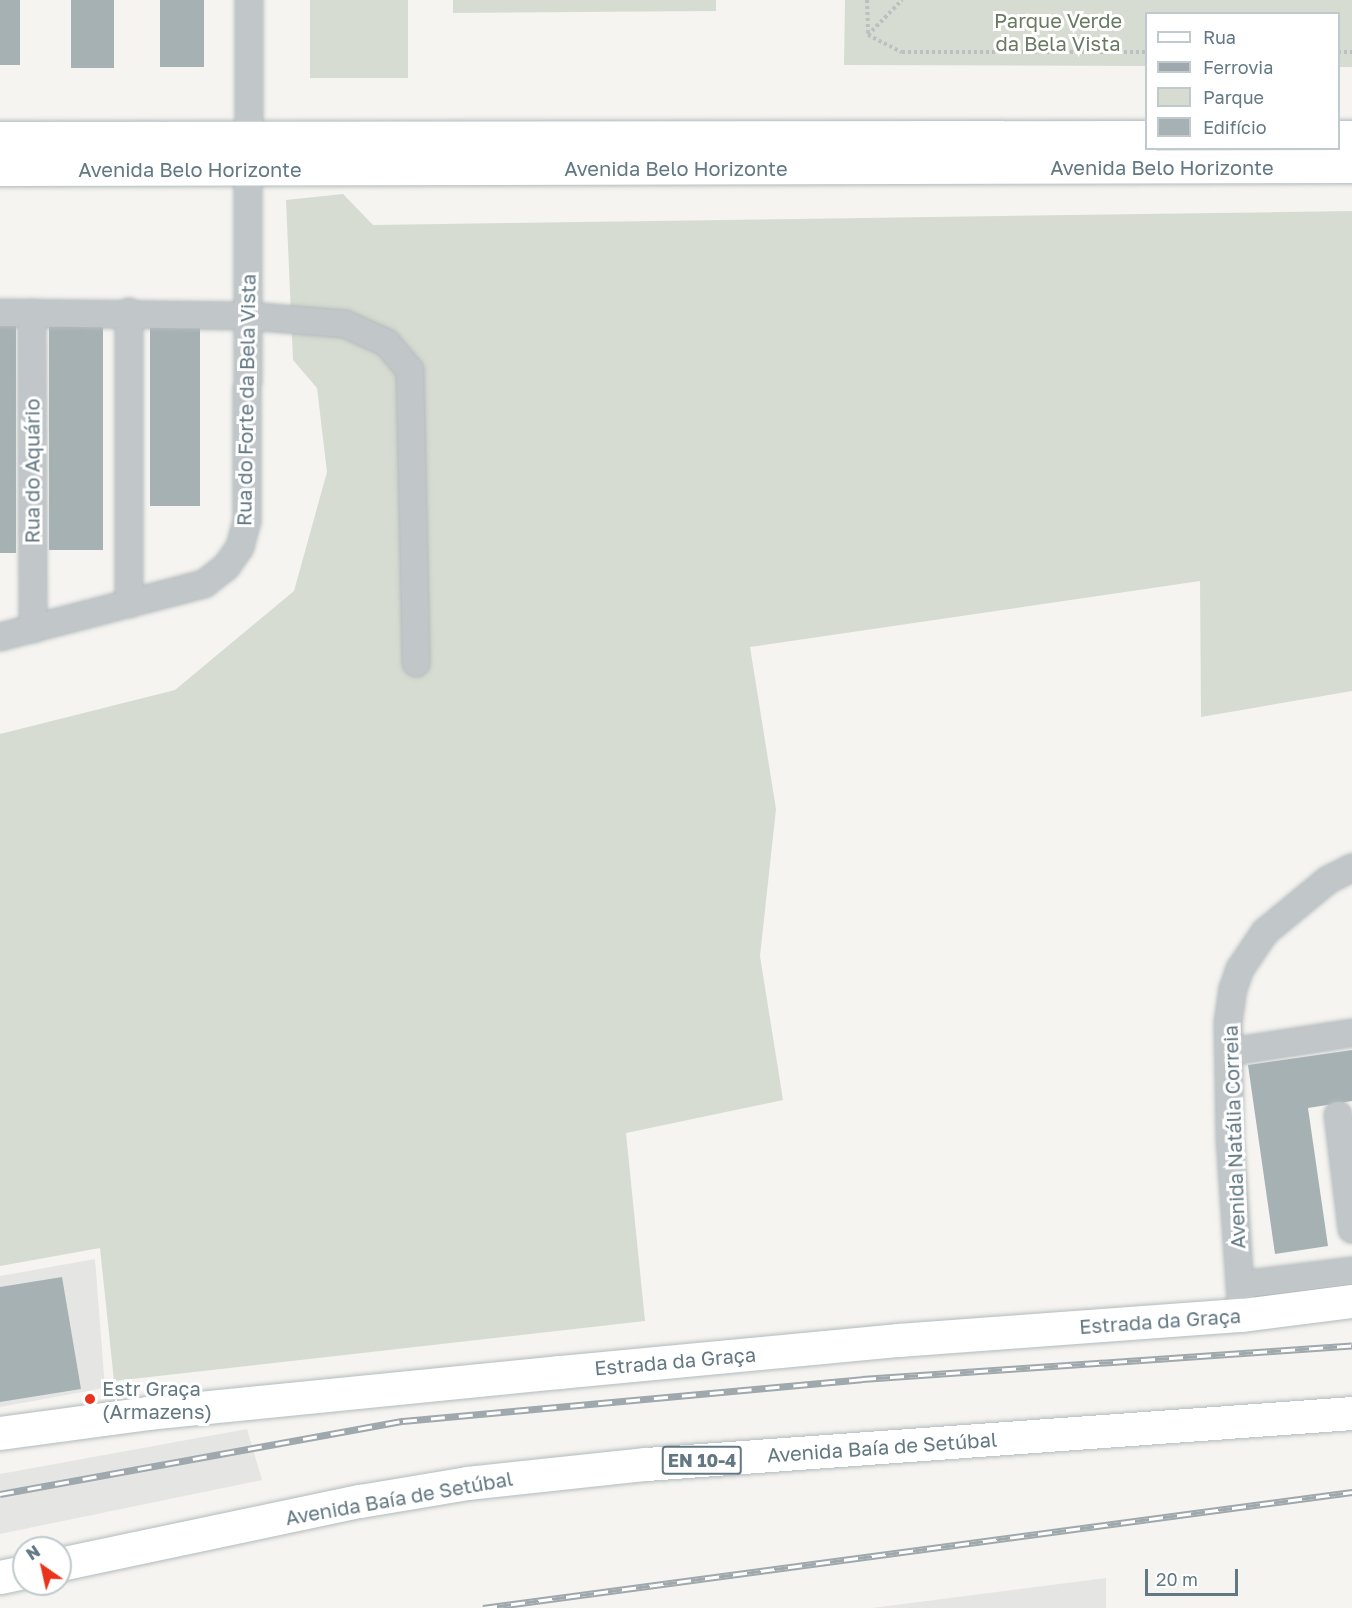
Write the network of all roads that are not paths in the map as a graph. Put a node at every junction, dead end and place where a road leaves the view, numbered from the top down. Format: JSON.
{"nodes":[{"id":1,"x":249,"y":0,"type":"edge"},
{"id":2,"x":1145,"y":137,"type":"edge"},
{"id":3,"x":0,"y":138,"type":"edge"},
{"id":4,"x":248,"y":153,"type":"junction"},
{"id":5,"x":1352,"y":166,"type":"edge"},
{"id":6,"x":0,"y":169,"type":"edge"},
{"id":7,"x":129,"y":312,"type":"junction"},
{"id":8,"x":0,"y":313,"type":"edge"},
{"id":9,"x":32,"y":313,"type":"junction"},
{"id":10,"x":248,"y":316,"type":"junction"},
{"id":11,"x":129,"y":604,"type":"junction"},
{"id":12,"x":33,"y":629,"type":"junction"},
{"id":13,"x":0,"y":637,"type":"edge"},
{"id":14,"x":416,"y":663,"type":"dead end"},
{"id":15,"x":1352,"y":868,"type":"edge"},
{"id":16,"x":1352,"y":1033,"type":"edge"},
{"id":17,"x":1228,"y":1052,"type":"junction"},
{"id":18,"x":1338,"y":1114,"type":"dead end"},
{"id":19,"x":1352,"y":1229,"type":"edge"},
{"id":20,"x":1352,"y":1271,"type":"edge"},
{"id":21,"x":1241,"y":1300,"type":"junction"},
{"id":22,"x":1352,"y":1301,"type":"edge"},
{"id":23,"x":1352,"y":1413,"type":"edge"},
{"id":24,"x":0,"y":1433,"type":"edge"},
{"id":25,"x":72,"y":1561,"type":"edge"}],
"edges":[{"from":1,"to":4,"type":"street","name":"Rua do Forte da Bela Vista"},
{"from":2,"to":4,"type":"street","name":"Avenida Belo Horizonte"},
{"from":3,"to":4,"type":"street","name":"Avenida Belo Horizonte"},
{"from":4,"to":5,"type":"street","name":"Avenida Belo Horizonte"},
{"from":4,"to":6,"type":"street","name":"Avenida Belo Horizonte"},
{"from":4,"to":10,"type":"street","name":"Rua do Forte da Bela Vista"},
{"from":7,"to":9,"type":"street"},
{"from":7,"to":10,"type":"street"},
{"from":7,"to":11,"type":"street"},
{"from":8,"to":9,"type":"street"},
{"from":9,"to":12,"type":"street","name":"Rua do Aquário"},
{"from":10,"to":11,"type":"street","name":"Rua do Forte da Bela Vista"},
{"from":10,"to":14,"type":"street"},
{"from":11,"to":12,"type":"street","name":"Rua do Forte da Bela Vista"},
{"from":12,"to":13,"type":"street","name":"Rua do Forte da Bela Vista"},
{"from":15,"to":17,"type":"street","name":"Avenida Natália Correia"},
{"from":16,"to":17,"type":"street"},
{"from":17,"to":21,"type":"street","name":"Avenida Natália Correia"},
{"from":18,"to":19,"type":"street"},
{"from":20,"to":21,"type":"street"},
{"from":21,"to":22,"type":"street","name":"Estrada da Graça"},
{"from":21,"to":24,"type":"street","name":"Estrada da Graça"},
{"from":23,"to":25,"type":"street","name":"Avenida Baía de Setúbal","number":"EN 10-4"}]}
